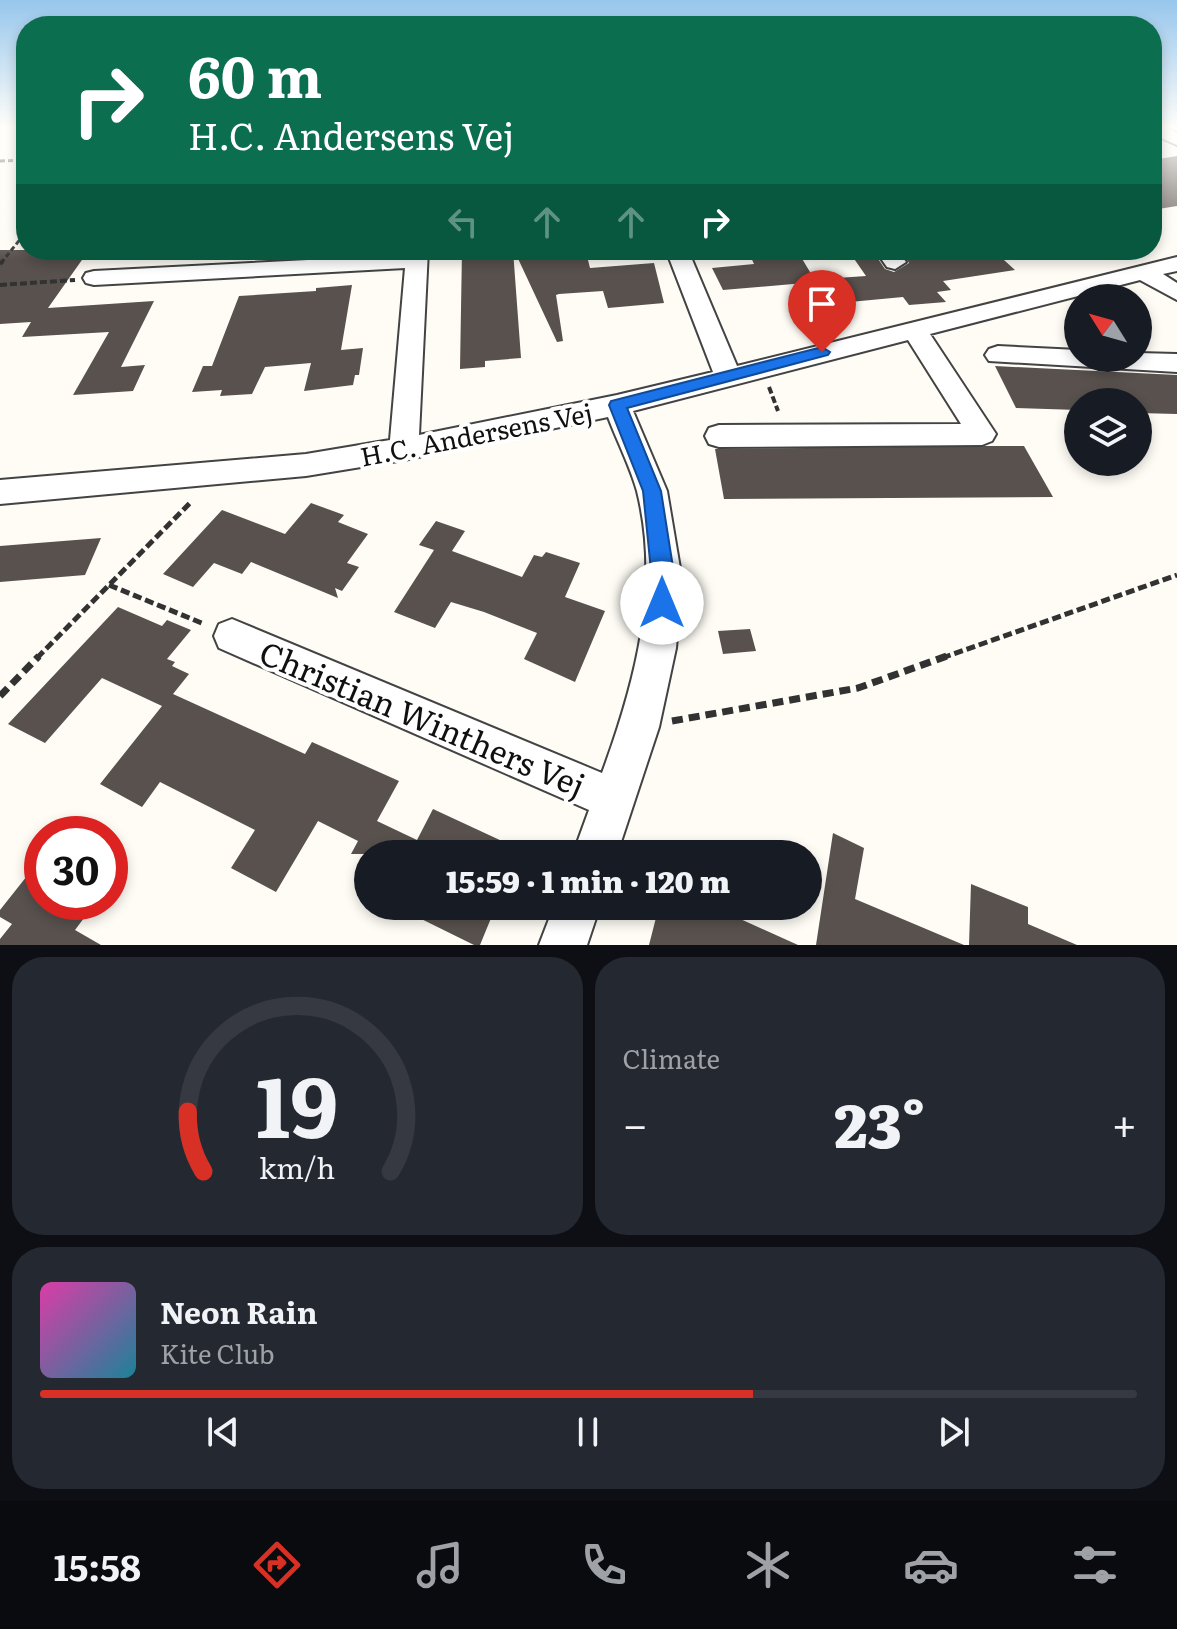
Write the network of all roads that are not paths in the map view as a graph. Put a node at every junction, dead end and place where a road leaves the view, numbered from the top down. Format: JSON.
{"nodes":[{"id":1,"x":346,"y":260,"type":"edge"},
{"id":2,"x":416,"y":260,"type":"edge"},
{"id":3,"x":681,"y":260,"type":"edge"},
{"id":4,"x":1177,"y":264,"type":"edge"},
{"id":5,"x":1141,"y":271,"type":"junction"},
{"id":6,"x":94,"y":278,"type":"road end"},
{"id":7,"x":1177,"y":293,"type":"edge"},
{"id":8,"x":914,"y":329,"type":"junction"},
{"id":9,"x":998,"y":355,"type":"dead end"},
{"id":10,"x":1177,"y":363,"type":"edge"},
{"id":11,"x":728,"y":376,"type":"junction"},
{"id":12,"x":617,"y":405,"type":"junction"},
{"id":13,"x":719,"y":436,"type":"dead end"},
{"id":14,"x":404,"y":449,"type":"junction"},
{"id":15,"x":0,"y":492,"type":"edge"},
{"id":16,"x":232,"y":636,"type":"road end"},
{"id":17,"x":614,"y":799,"type":"junction"},
{"id":18,"x":600,"y":840,"type":"edge"},
{"id":19,"x":572,"y":920,"type":"edge"},
{"id":20,"x":563,"y":945,"type":"edge"}],
"edges":[{"from":1,"to":6,"type":"street"},
{"from":2,"to":14,"type":"street"},
{"from":3,"to":11,"type":"street"},
{"from":4,"to":5,"type":"street","name":"H.C. Andersens Vej"},
{"from":5,"to":7,"type":"street"},
{"from":5,"to":8,"type":"street","name":"H.C. Andersens Vej"},
{"from":8,"to":11,"type":"street","name":"H.C. Andersens Vej"},
{"from":8,"to":13,"type":"street"},
{"from":9,"to":10,"type":"street"},
{"from":11,"to":12,"type":"street","name":"H.C. Andersens Vej"},
{"from":12,"to":14,"type":"street","name":"H.C. Andersens Vej"},
{"from":12,"to":17,"type":"street","name":"Christian Winthers Vej"},
{"from":14,"to":15,"type":"street","name":"H.C. Andersens Vej"},
{"from":16,"to":17,"type":"street","name":"Christian Winthers Vej"},
{"from":17,"to":18,"type":"street","name":"Christian Winthers Vej"},
{"from":19,"to":20,"type":"street"}]}
